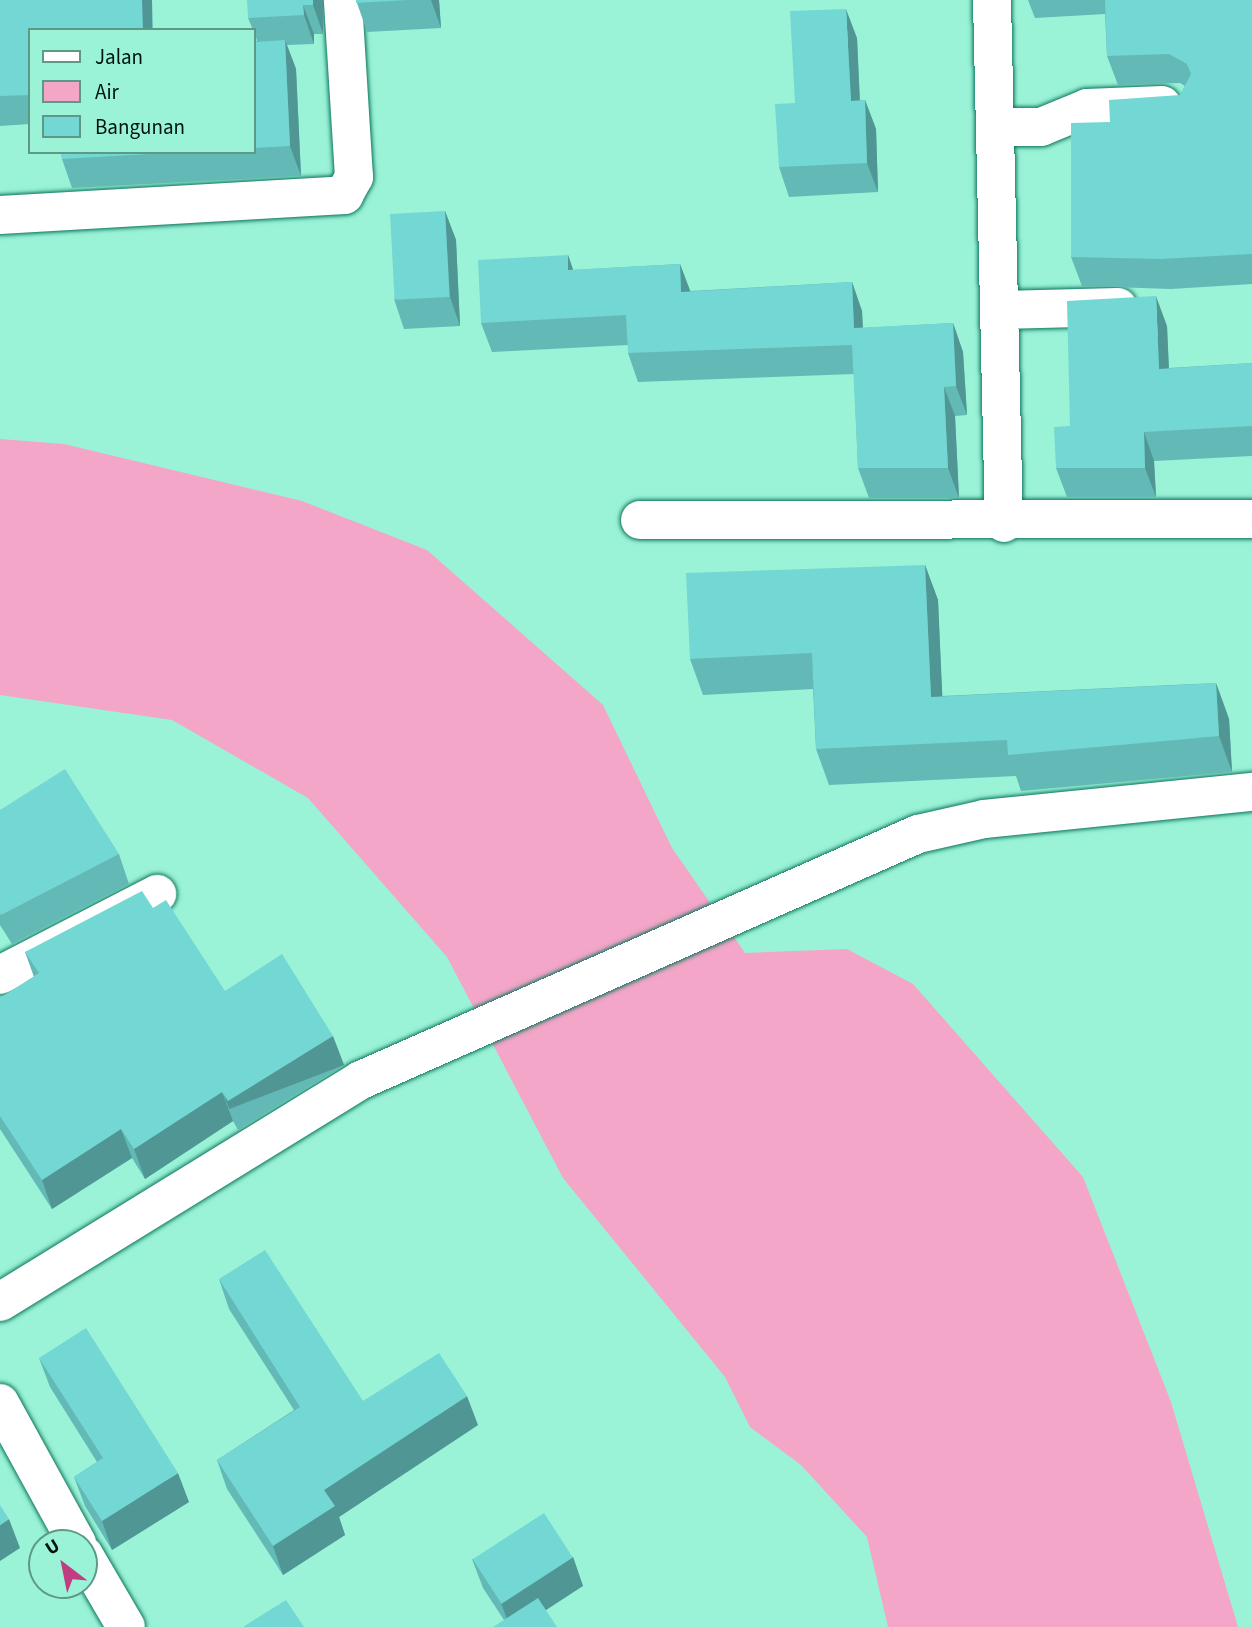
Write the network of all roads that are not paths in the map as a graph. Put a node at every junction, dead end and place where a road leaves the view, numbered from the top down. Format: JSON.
{"nodes":[{"id":1,"x":343,"y":0,"type":"edge"},
{"id":2,"x":992,"y":0,"type":"edge"},
{"id":3,"x":1180,"y":105,"type":"edge"},
{"id":4,"x":997,"y":127,"type":"junction"},
{"id":5,"x":0,"y":215,"type":"edge"},
{"id":6,"x":1158,"y":306,"type":"edge"},
{"id":7,"x":1001,"y":310,"type":"junction"},
{"id":8,"x":1252,"y":519,"type":"edge"},
{"id":9,"x":640,"y":520,"type":"dead end"},
{"id":10,"x":1004,"y":523,"type":"junction"},
{"id":11,"x":1252,"y":792,"type":"edge"},
{"id":12,"x":157,"y":894,"type":"dead end"},
{"id":13,"x":0,"y":975,"type":"edge"},
{"id":14,"x":0,"y":1302,"type":"edge"},
{"id":15,"x":0,"y":1403,"type":"edge"},
{"id":16,"x":70,"y":1529,"type":"edge"},
{"id":17,"x":98,"y":1579,"type":"edge"},
{"id":18,"x":126,"y":1627,"type":"edge"}],
"edges":[{"from":1,"to":5,"type":"street"},
{"from":2,"to":4,"type":"street"},
{"from":3,"to":4,"type":"street"},
{"from":4,"to":7,"type":"street"},
{"from":6,"to":7,"type":"street"},
{"from":7,"to":10,"type":"street"},
{"from":8,"to":10,"type":"street"},
{"from":9,"to":10,"type":"street"},
{"from":11,"to":14,"type":"street"},
{"from":12,"to":13,"type":"street"},
{"from":15,"to":16,"type":"street"},
{"from":17,"to":18,"type":"street"}]}
